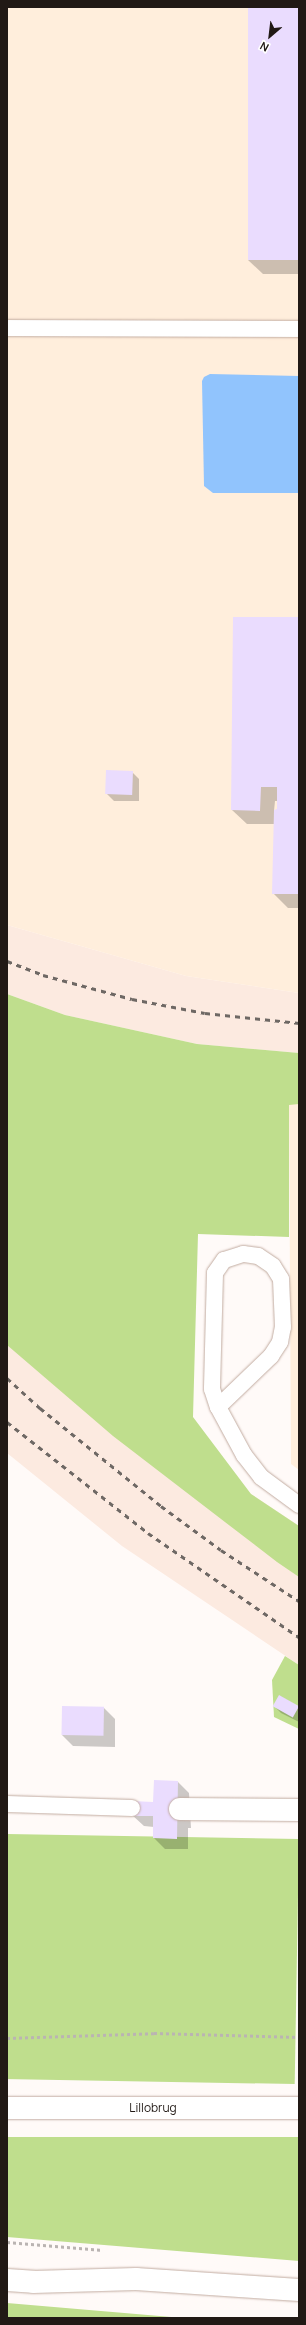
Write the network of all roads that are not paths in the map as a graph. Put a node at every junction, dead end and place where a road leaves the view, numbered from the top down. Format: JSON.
{"nodes":[{"id":1,"x":7,"y":328,"type":"edge"},
{"id":2,"x":299,"y":329,"type":"edge"},
{"id":3,"x":218,"y":1407,"type":"junction"},
{"id":4,"x":299,"y":1505,"type":"edge"},
{"id":5,"x":7,"y":1804,"type":"edge"},
{"id":6,"x":132,"y":1808,"type":"dead end"},
{"id":7,"x":180,"y":1809,"type":"dead end"},
{"id":8,"x":299,"y":1810,"type":"edge"},
{"id":9,"x":7,"y":2108,"type":"edge"},
{"id":10,"x":299,"y":2108,"type":"edge"},
{"id":11,"x":7,"y":2280,"type":"edge"},
{"id":12,"x":299,"y":2290,"type":"edge"}],
"edges":[{"from":1,"to":2,"type":"lane"},
{"from":3,"to":3,"type":"lane"},
{"from":3,"to":4,"type":"lane"},
{"from":5,"to":6,"type":"lane"},
{"from":7,"to":8,"type":"main road"},
{"from":9,"to":10,"type":"main road","name":"Lillobrug"},
{"from":11,"to":12,"type":"main road"}]}
